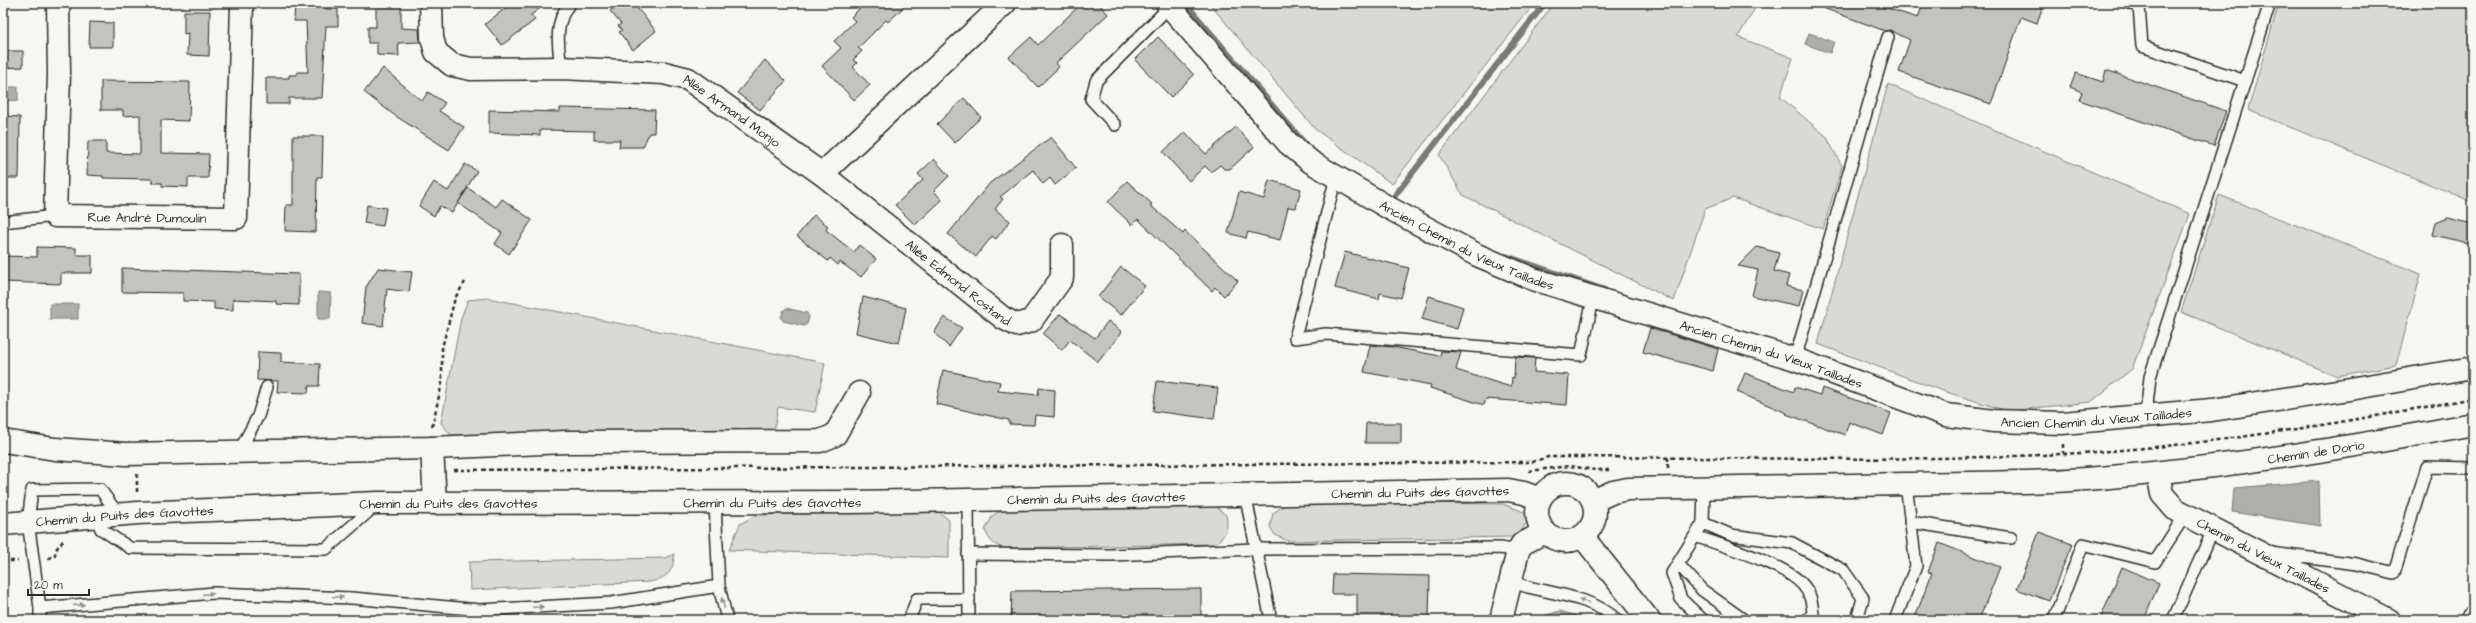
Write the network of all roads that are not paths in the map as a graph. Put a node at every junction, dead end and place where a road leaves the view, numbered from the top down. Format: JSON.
{"nodes":[{"id":1,"x":58,"y":3,"type":"edge"},
{"id":2,"x":242,"y":3,"type":"edge"},
{"id":3,"x":431,"y":3,"type":"edge"},
{"id":4,"x":570,"y":3,"type":"edge"},
{"id":5,"x":2130,"y":3,"type":"edge"},
{"id":6,"x":2270,"y":3,"type":"edge"},
{"id":7,"x":1002,"y":4,"type":"edge"},
{"id":8,"x":1169,"y":4,"type":"edge"},
{"id":9,"x":1888,"y":37,"type":"dead end"},
{"id":10,"x":561,"y":68,"type":"junction"},
{"id":11,"x":2245,"y":81,"type":"junction"},
{"id":12,"x":1115,"y":125,"type":"dead end"},
{"id":13,"x":822,"y":174,"type":"junction"},
{"id":14,"x":1336,"y":177,"type":"junction"},
{"id":15,"x":55,"y":216,"type":"junction"},
{"id":16,"x":3,"y":222,"type":"edge"},
{"id":17,"x":1062,"y":245,"type":"dead end"},
{"id":18,"x":1594,"y":299,"type":"junction"},
{"id":19,"x":1795,"y":359,"type":"junction"},
{"id":20,"x":2473,"y":368,"type":"edge"},
{"id":21,"x":267,"y":387,"type":"dead end"},
{"id":22,"x":859,"y":393,"type":"dead end"},
{"id":23,"x":2146,"y":415,"type":"junction"},
{"id":24,"x":2473,"y":424,"type":"edge"},
{"id":25,"x":3,"y":441,"type":"edge"},
{"id":26,"x":432,"y":448,"type":"junction"},
{"id":27,"x":240,"y":450,"type":"junction"},
{"id":28,"x":2473,"y":468,"type":"edge"},
{"id":29,"x":2158,"y":473,"type":"junction"},
{"id":30,"x":1906,"y":484,"type":"junction"},
{"id":31,"x":1704,"y":488,"type":"junction"},
{"id":32,"x":1245,"y":494,"type":"junction"},
{"id":33,"x":968,"y":498,"type":"junction"},
{"id":34,"x":1540,"y":499,"type":"junction"},
{"id":35,"x":1593,"y":501,"type":"junction"},
{"id":36,"x":378,"y":503,"type":"junction"},
{"id":37,"x":435,"y":503,"type":"junction"},
{"id":38,"x":715,"y":503,"type":"junction"},
{"id":39,"x":118,"y":514,"type":"junction"},
{"id":40,"x":2185,"y":515,"type":"junction"},
{"id":41,"x":96,"y":516,"type":"junction"},
{"id":42,"x":28,"y":522,"type":"junction"},
{"id":43,"x":1910,"y":522,"type":"junction"},
{"id":44,"x":1703,"y":523,"type":"junction"},
{"id":45,"x":3,"y":524,"type":"edge"},
{"id":46,"x":2213,"y":530,"type":"junction"},
{"id":47,"x":1545,"y":532,"type":"junction"},
{"id":48,"x":1582,"y":536,"type":"junction"},
{"id":49,"x":1695,"y":536,"type":"junction"},
{"id":50,"x":2012,"y":538,"type":"dead end"},
{"id":51,"x":1256,"y":548,"type":"junction"},
{"id":52,"x":1518,"y":552,"type":"junction"},
{"id":53,"x":968,"y":554,"type":"junction"},
{"id":54,"x":2260,"y":554,"type":"junction"},
{"id":55,"x":1678,"y":564,"type":"junction"},
{"id":56,"x":1511,"y":582,"type":"junction"},
{"id":57,"x":719,"y":586,"type":"junction"},
{"id":58,"x":969,"y":599,"type":"junction"},
{"id":59,"x":40,"y":608,"type":"junction"},
{"id":60,"x":2473,"y":617,"type":"edge"},
{"id":61,"x":2383,"y":619,"type":"edge"},
{"id":62,"x":40,"y":620,"type":"edge"},
{"id":63,"x":727,"y":620,"type":"edge"},
{"id":64,"x":909,"y":620,"type":"edge"},
{"id":65,"x":969,"y":620,"type":"edge"},
{"id":66,"x":1271,"y":620,"type":"edge"},
{"id":67,"x":1501,"y":620,"type":"edge"},
{"id":68,"x":1617,"y":620,"type":"edge"},
{"id":69,"x":1649,"y":620,"type":"edge"},
{"id":70,"x":1703,"y":620,"type":"edge"},
{"id":71,"x":1744,"y":620,"type":"edge"},
{"id":72,"x":1807,"y":620,"type":"edge"},
{"id":73,"x":1857,"y":620,"type":"edge"},
{"id":74,"x":1895,"y":620,"type":"edge"},
{"id":75,"x":2054,"y":620,"type":"edge"},
{"id":76,"x":2173,"y":620,"type":"edge"},
{"id":77,"x":2466,"y":620,"type":"edge"}],
"edges":[{"from":1,"to":15,"type":"street"},
{"from":2,"to":15,"type":"street","name":"Rue André Dumoulin"},
{"from":3,"to":10,"type":"street","name":"Allée Armand Monjo"},
{"from":4,"to":10,"type":"lane"},
{"from":5,"to":11,"type":"lane"},
{"from":6,"to":11,"type":"lane"},
{"from":7,"to":13,"type":"street"},
{"from":8,"to":12,"type":"lane"},
{"from":8,"to":14,"type":"street","name":"Ancien Chemin du Vieux Taillades"},
{"from":9,"to":19,"type":"lane"},
{"from":10,"to":13,"type":"street","name":"Allée Armand Monjo"},
{"from":11,"to":23,"type":"lane"},
{"from":13,"to":17,"type":"street","name":"Allée Edmond Rostand"},
{"from":14,"to":18,"type":"street","name":"Ancien Chemin du Vieux Taillades"},
{"from":14,"to":18,"type":"lane"},
{"from":15,"to":16,"type":"lane"},
{"from":18,"to":19,"type":"street","name":"Ancien Chemin du Vieux Taillades"},
{"from":19,"to":23,"type":"street","name":"Ancien Chemin du Vieux Taillades"},
{"from":20,"to":23,"type":"street","name":"Ancien Chemin du Vieux Taillades"},
{"from":21,"to":27,"type":"lane"},
{"from":22,"to":26,"type":"street"},
{"from":24,"to":29,"type":"street","name":"Chemin de Dorio"},
{"from":25,"to":27,"type":"street"},
{"from":26,"to":27,"type":"street"},
{"from":26,"to":37,"type":"street"},
{"from":28,"to":54,"type":"lane"},
{"from":29,"to":30,"type":"street","name":"Chemin de Dorio"},
{"from":29,"to":40,"type":"street","name":"Chemin du Vieux Taillades"},
{"from":30,"to":31,"type":"street","name":"Chemin de Dorio"},
{"from":30,"to":43,"type":"lane"},
{"from":31,"to":35,"type":"street","name":"Chemin de Dorio"},
{"from":31,"to":44,"type":"lane"},
{"from":32,"to":33,"type":"street","name":"Chemin du Puits des Gavottes"},
{"from":32,"to":34,"type":"street","name":"Chemin du Puits des Gavottes"},
{"from":32,"to":51,"type":"lane"},
{"from":33,"to":38,"type":"street","name":"Chemin du Puits des Gavottes"},
{"from":33,"to":53,"type":"lane"},
{"from":34,"to":35,"type":"street"},
{"from":34,"to":47,"type":"street"},
{"from":35,"to":48,"type":"street"},
{"from":36,"to":37,"type":"street","name":"Chemin du Puits des Gavottes"},
{"from":36,"to":39,"type":"street","name":"Chemin du Puits des Gavottes"},
{"from":36,"to":41,"type":"lane"},
{"from":37,"to":38,"type":"street","name":"Chemin du Puits des Gavottes"},
{"from":38,"to":57,"type":"lane"},
{"from":39,"to":41,"type":"street","name":"Chemin du Puits des Gavottes"},
{"from":39,"to":42,"type":"lane"},
{"from":40,"to":46,"type":"street","name":"Chemin du Vieux Taillades"},
{"from":40,"to":75,"type":"lane"},
{"from":41,"to":42,"type":"street","name":"Chemin du Puits des Gavottes"},
{"from":42,"to":45,"type":"street","name":"Chemin du Puits des Gavottes"},
{"from":42,"to":59,"type":"lane"},
{"from":43,"to":50,"type":"lane"},
{"from":43,"to":74,"type":"lane"},
{"from":44,"to":49,"type":"lane"},
{"from":44,"to":73,"type":"lane"},
{"from":46,"to":54,"type":"street","name":"Chemin du Vieux Taillades"},
{"from":46,"to":76,"type":"lane"},
{"from":47,"to":48,"type":"street"},
{"from":47,"to":52,"type":"street"},
{"from":48,"to":69,"type":"street"},
{"from":49,"to":55,"type":"lane"},
{"from":49,"to":72,"type":"lane"},
{"from":51,"to":52,"type":"lane"},
{"from":51,"to":53,"type":"lane"},
{"from":51,"to":66,"type":"lane"},
{"from":52,"to":56,"type":"street"},
{"from":53,"to":58,"type":"lane"},
{"from":54,"to":61,"type":"street","name":"Chemin du Vieux Taillades"},
{"from":55,"to":70,"type":"lane"},
{"from":55,"to":71,"type":"lane"},
{"from":56,"to":67,"type":"street"},
{"from":68,"to":56,"type":"lane","one_way":true},
{"from":59,"to":57,"type":"lane","one_way":true},
{"from":63,"to":57,"type":"lane","one_way":true},
{"from":58,"to":64,"type":"lane"},
{"from":58,"to":65,"type":"lane"},
{"from":59,"to":62,"type":"lane"},
{"from":60,"to":77,"type":"lane"}]}
